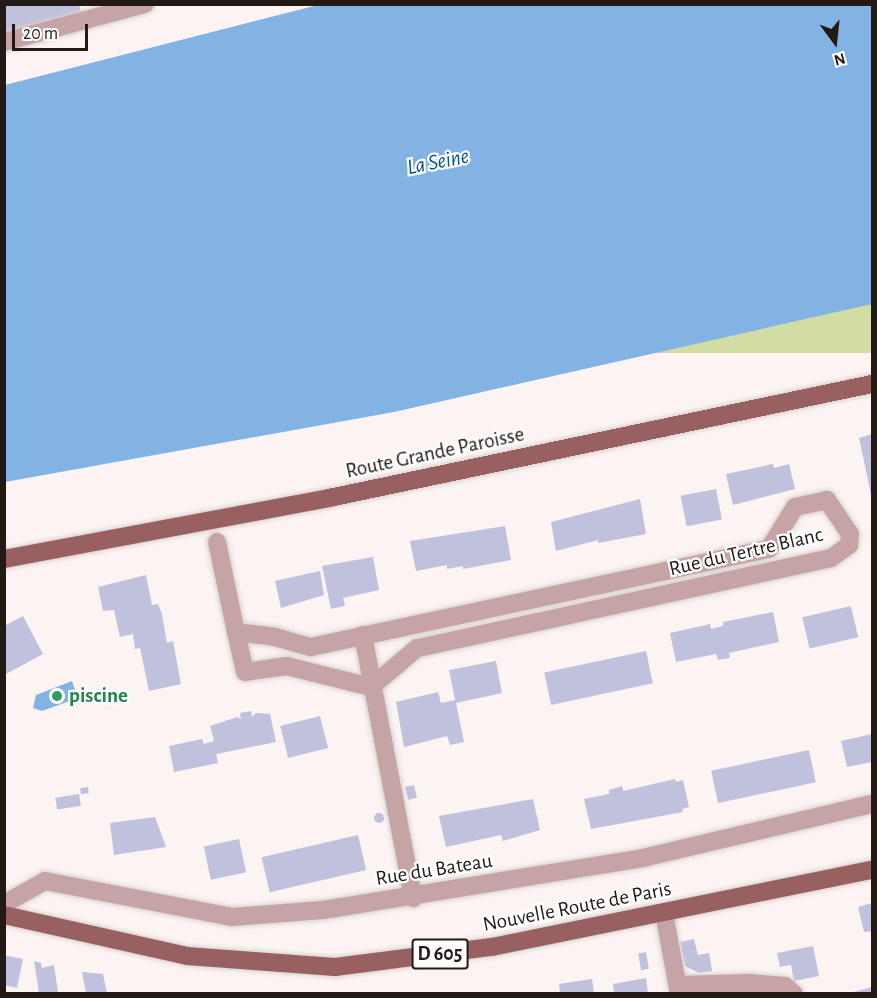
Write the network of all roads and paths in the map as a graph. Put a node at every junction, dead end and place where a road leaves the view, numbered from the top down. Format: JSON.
{"nodes":[{"id":1,"x":146,"y":4,"type":"edge"},
{"id":2,"x":94,"y":11,"type":"edge"},
{"id":3,"x":4,"y":42,"type":"edge"},
{"id":4,"x":873,"y":384,"type":"edge"},
{"id":5,"x":218,"y":542,"type":"dead end"},
{"id":6,"x":4,"y":559,"type":"edge"},
{"id":7,"x":236,"y":632,"type":"junction"},
{"id":8,"x":363,"y":635,"type":"junction"},
{"id":9,"x":372,"y":687,"type":"junction"},
{"id":10,"x":873,"y":804,"type":"edge"},
{"id":11,"x":873,"y":870,"type":"edge"},
{"id":12,"x":413,"y":898,"type":"junction"},
{"id":13,"x":4,"y":904,"type":"edge"},
{"id":14,"x":664,"y":913,"type":"junction"},
{"id":15,"x":4,"y":915,"type":"edge"},
{"id":16,"x":679,"y":989,"type":"edge"},
{"id":17,"x":794,"y":993,"type":"edge"}],
"edges":[{"from":1,"to":2,"type":"street"},
{"from":2,"to":3,"type":"street"},
{"from":4,"to":6,"type":"main road","name":"Route Grande Paroisse"},
{"from":5,"to":7,"type":"street"},
{"from":7,"to":8,"type":"street","name":"Rue du Tertre Blanc"},
{"from":7,"to":9,"type":"street"},
{"from":8,"to":9,"type":"street"},
{"from":8,"to":9,"type":"street","name":"Rue du Tertre Blanc"},
{"from":9,"to":12,"type":"street"},
{"from":10,"to":12,"type":"street","name":"Rue du Bateau"},
{"from":11,"to":14,"type":"main road","name":"Nouvelle Route de Paris","number":"D 605"},
{"from":12,"to":13,"type":"street","name":"Rue du Bateau"},
{"from":14,"to":15,"type":"main road","name":"Nouvelle Route de Paris","number":"D 605"},
{"from":14,"to":16,"type":"street"},
{"from":16,"to":17,"type":"street"}]}
